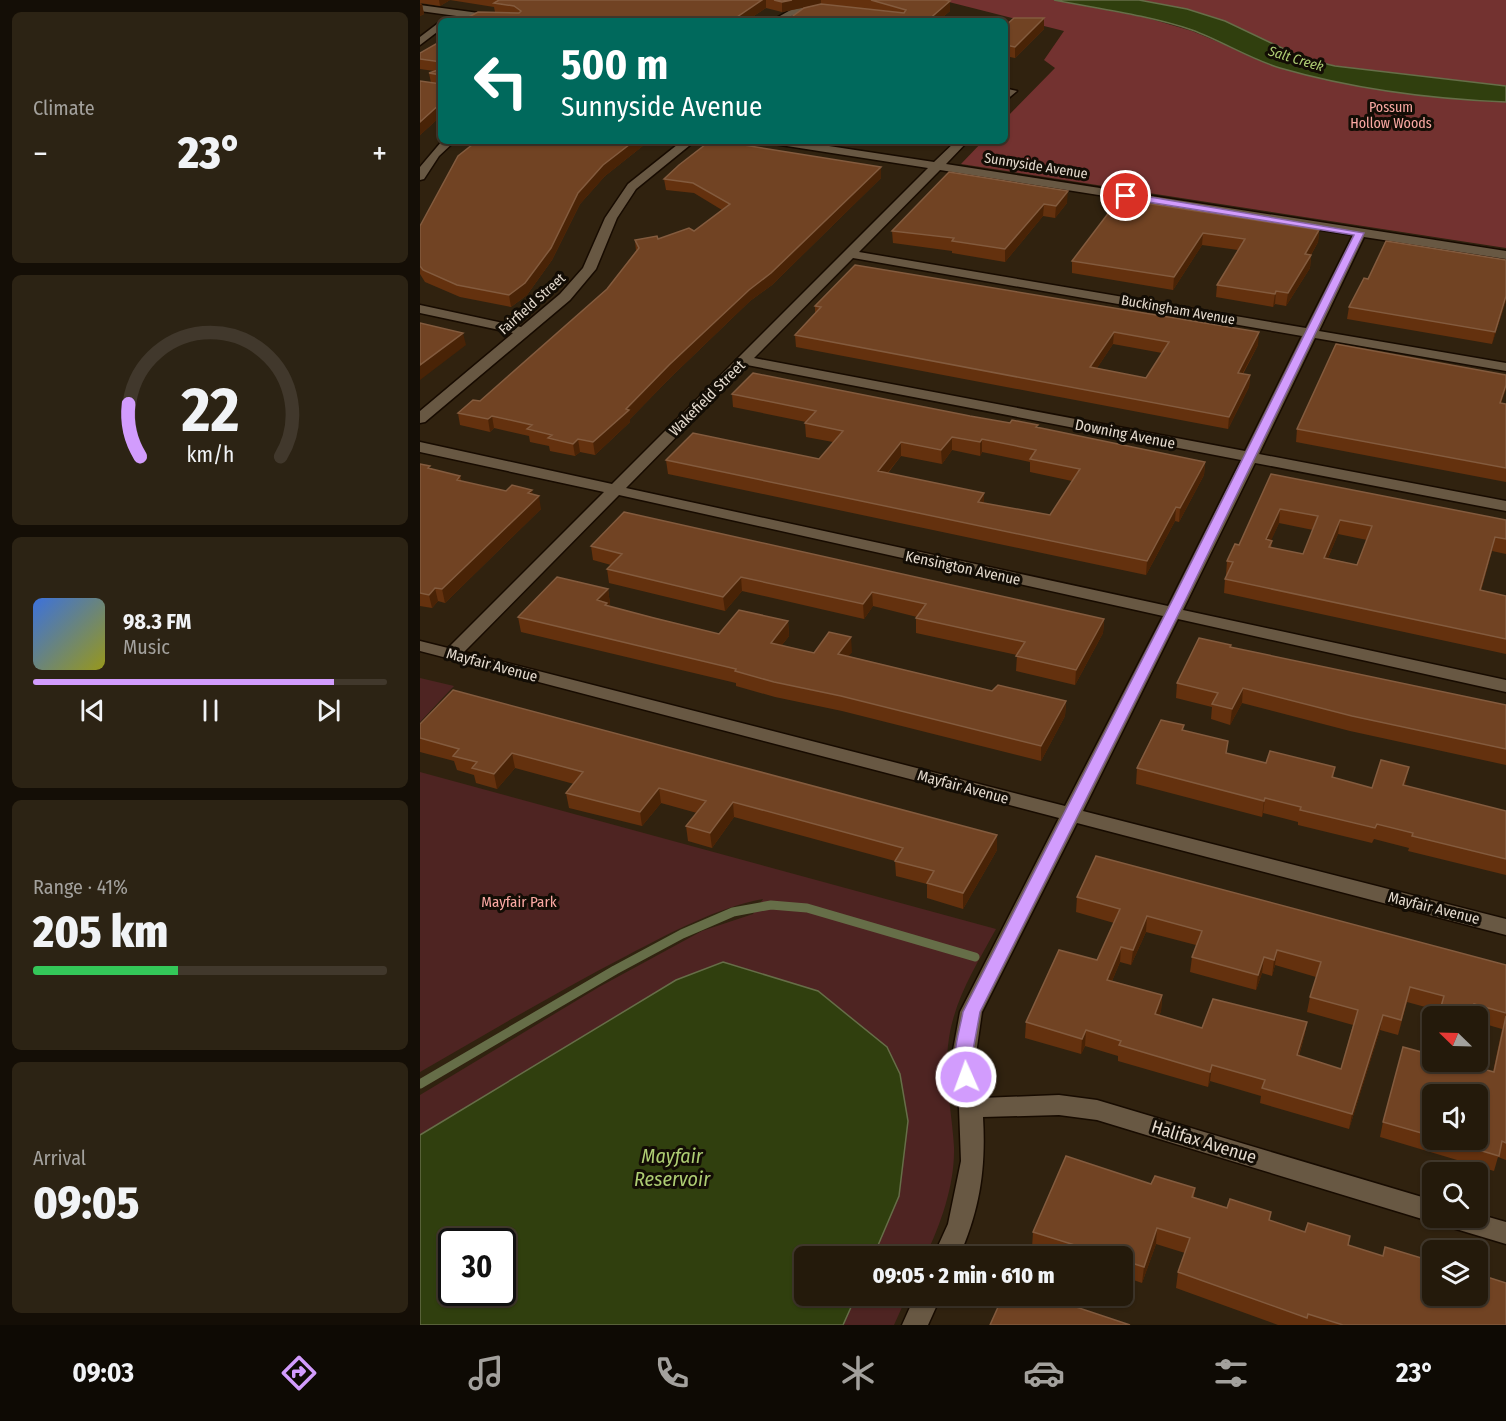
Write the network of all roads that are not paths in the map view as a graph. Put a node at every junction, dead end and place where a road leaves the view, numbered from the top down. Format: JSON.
{"nodes":[{"id":1,"x":459,"y":1,"type":"edge"},
{"id":2,"x":420,"y":8,"type":"edge"},
{"id":3,"x":849,"y":9,"type":"edge"},
{"id":4,"x":450,"y":12,"type":"junction"},
{"id":5,"x":445,"y":18,"type":"edge"},
{"id":6,"x":493,"y":18,"type":"edge"},
{"id":7,"x":780,"y":18,"type":"edge"},
{"id":8,"x":438,"y":26,"type":"edge"},
{"id":9,"x":420,"y":42,"type":"edge"},
{"id":10,"x":446,"y":144,"type":"edge"},
{"id":11,"x":685,"y":144,"type":"edge"},
{"id":12,"x":794,"y":144,"type":"edge"},
{"id":13,"x":959,"y":144,"type":"edge"},
{"id":14,"x":937,"y":166,"type":"junction"},
{"id":15,"x":420,"y":176,"type":"edge"},
{"id":16,"x":1360,"y":233,"type":"junction"},
{"id":17,"x":850,"y":254,"type":"junction"},
{"id":18,"x":1506,"y":255,"type":"edge"},
{"id":19,"x":420,"y":309,"type":"edge"},
{"id":20,"x":526,"y":332,"type":"junction"},
{"id":21,"x":1309,"y":333,"type":"junction"},
{"id":22,"x":744,"y":360,"type":"junction"},
{"id":23,"x":1506,"y":367,"type":"edge"},
{"id":24,"x":420,"y":419,"type":"edge"},
{"id":25,"x":420,"y":447,"type":"edge"},
{"id":26,"x":1250,"y":458,"type":"junction"},
{"id":27,"x":614,"y":491,"type":"junction"},
{"id":28,"x":1506,"y":506,"type":"edge"},
{"id":29,"x":1172,"y":613,"type":"junction"},
{"id":30,"x":420,"y":646,"type":"edge"},
{"id":31,"x":451,"y":655,"type":"junction"},
{"id":32,"x":1506,"y":686,"type":"edge"},
{"id":33,"x":1070,"y":815,"type":"junction"},
{"id":34,"x":1506,"y":927,"type":"edge"},
{"id":35,"x":971,"y":1108,"type":"junction"},
{"id":36,"x":1422,"y":1208,"type":"edge"},
{"id":37,"x":1488,"y":1228,"type":"edge"},
{"id":38,"x":1506,"y":1233,"type":"edge"},
{"id":39,"x":951,"y":1246,"type":"edge"},
{"id":40,"x":924,"y":1306,"type":"edge"},
{"id":41,"x":915,"y":1325,"type":"edge"}],
"edges":[{"from":1,"to":4,"type":"street"},
{"from":2,"to":4,"type":"street"},
{"from":3,"to":7,"type":"street"},
{"from":4,"to":5,"type":"street"},
{"from":4,"to":6,"type":"street"},
{"from":8,"to":9,"type":"street"},
{"from":10,"to":15,"type":"street"},
{"from":11,"to":20,"type":"street","name":"Fairfield Street"},
{"from":12,"to":14,"type":"street","name":"Sunnyside Avenue"},
{"from":13,"to":14,"type":"street","name":"Wakefield Street"},
{"from":14,"to":16,"type":"street","name":"Sunnyside Avenue"},
{"from":14,"to":17,"type":"street","name":"Wakefield Street"},
{"from":16,"to":18,"type":"street","name":"Sunnyside Avenue"},
{"from":16,"to":21,"type":"street"},
{"from":17,"to":21,"type":"street","name":"Buckingham Avenue"},
{"from":17,"to":22,"type":"street","name":"Wakefield Street"},
{"from":19,"to":20,"type":"street"},
{"from":20,"to":24,"type":"street","name":"Fairfield Street"},
{"from":21,"to":23,"type":"street","name":"Buckingham Avenue"},
{"from":21,"to":26,"type":"street"},
{"from":22,"to":26,"type":"street","name":"Downing Avenue"},
{"from":22,"to":27,"type":"street","name":"Wakefield Street"},
{"from":25,"to":27,"type":"street","name":"Kensington Avenue"},
{"from":26,"to":28,"type":"street","name":"Downing Avenue"},
{"from":26,"to":29,"type":"street"},
{"from":27,"to":29,"type":"street","name":"Kensington Avenue"},
{"from":27,"to":31,"type":"street","name":"Wakefield Street"},
{"from":29,"to":32,"type":"street","name":"Kensington Avenue"},
{"from":29,"to":33,"type":"street"},
{"from":30,"to":31,"type":"street","name":"Mayfair Avenue"},
{"from":31,"to":33,"type":"street","name":"Mayfair Avenue"},
{"from":33,"to":34,"type":"street","name":"Mayfair Avenue"},
{"from":33,"to":35,"type":"street"},
{"from":35,"to":36,"type":"street","name":"Halifax Avenue"},
{"from":35,"to":39,"type":"street"},
{"from":37,"to":38,"type":"street"},
{"from":40,"to":41,"type":"street"}]}
